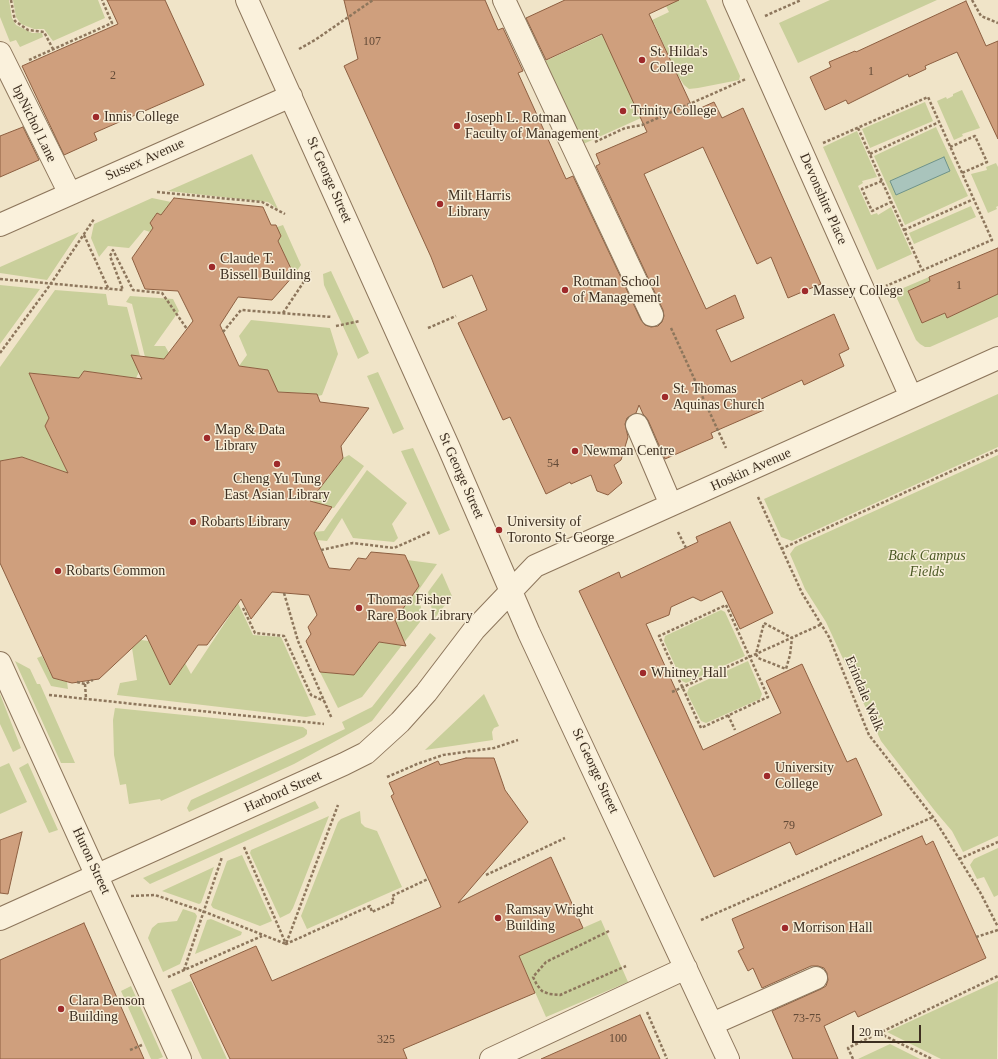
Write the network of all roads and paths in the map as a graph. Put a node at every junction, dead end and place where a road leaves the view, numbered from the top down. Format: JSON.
{"nodes":[{"id":1,"x":11,"y":0,"type":"edge"},
{"id":2,"x":102,"y":0,"type":"edge"},
{"id":3,"x":247,"y":0,"type":"edge"},
{"id":4,"x":373,"y":0,"type":"edge"},
{"id":5,"x":504,"y":0,"type":"edge"},
{"id":6,"x":734,"y":0,"type":"edge"},
{"id":7,"x":801,"y":0,"type":"edge"},
{"id":8,"x":972,"y":0,"type":"edge"},
{"id":9,"x":761,"y":18,"type":"dead end"},
{"id":10,"x":998,"y":23,"type":"edge"},
{"id":11,"x":53,"y":49,"type":"junction"},
{"id":12,"x":299,"y":49,"type":"dead end"},
{"id":13,"x":4,"y":61,"type":"edge"},
{"id":14,"x":747,"y":79,"type":"dead end"},
{"id":15,"x":291,"y":96,"type":"junction"},
{"id":16,"x":939,"y":122,"type":"junction"},
{"id":17,"x":858,"y":128,"type":"junction"},
{"id":18,"x":819,"y":145,"type":"dead end"},
{"id":19,"x":950,"y":147,"type":"junction"},
{"id":20,"x":575,"y":152,"type":"junction"},
{"id":21,"x":870,"y":154,"type":"junction"},
{"id":22,"x":962,"y":173,"type":"junction"},
{"id":23,"x":882,"y":181,"type":"junction"},
{"id":24,"x":157,"y":192,"type":"dead end"},
{"id":25,"x":70,"y":194,"type":"junction"},
{"id":26,"x":974,"y":199,"type":"junction"},
{"id":27,"x":891,"y":202,"type":"junction"},
{"id":28,"x":285,"y":214,"type":"dead end"},
{"id":29,"x":94,"y":219,"type":"dead end"},
{"id":30,"x":0,"y":225,"type":"edge"},
{"id":31,"x":904,"y":230,"type":"junction"},
{"id":32,"x":84,"y":235,"type":"junction"},
{"id":33,"x":922,"y":270,"type":"junction"},
{"id":34,"x":311,"y":271,"type":"dead end"},
{"id":35,"x":0,"y":279,"type":"edge"},
{"id":36,"x":50,"y":285,"type":"junction"},
{"id":37,"x":883,"y":288,"type":"dead end"},
{"id":38,"x":108,"y":290,"type":"junction"},
{"id":39,"x":282,"y":314,"type":"junction"},
{"id":40,"x":652,"y":315,"type":"joint"},
{"id":41,"x":456,"y":316,"type":"dead end"},
{"id":42,"x":332,"y":317,"type":"dead end"},
{"id":43,"x":360,"y":321,"type":"dead end"},
{"id":44,"x":336,"y":326,"type":"dead end"},
{"id":45,"x":187,"y":328,"type":"dead end"},
{"id":46,"x":428,"y":328,"type":"dead end"},
{"id":47,"x":223,"y":332,"type":"dead end"},
{"id":48,"x":0,"y":353,"type":"edge"},
{"id":49,"x":998,"y":358,"type":"edge"},
{"id":50,"x":912,"y":397,"type":"junction"},
{"id":51,"x":637,"y":425,"type":"dead end"},
{"id":52,"x":726,"y":448,"type":"dead end"},
{"id":53,"x":998,"y":450,"type":"edge"},
{"id":54,"x":758,"y":497,"type":"dead end"},
{"id":55,"x":671,"y":506,"type":"junction"},
{"id":56,"x":430,"y":532,"type":"dead end"},
{"id":57,"x":678,"y":532,"type":"dead end"},
{"id":58,"x":686,"y":548,"type":"dead end"},
{"id":59,"x":781,"y":549,"type":"junction"},
{"id":60,"x":321,"y":550,"type":"dead end"},
{"id":61,"x":511,"y":592,"type":"junction"},
{"id":62,"x":284,"y":593,"type":"dead end"},
{"id":63,"x":243,"y":608,"type":"dead end"},
{"id":64,"x":822,"y":624,"type":"junction"},
{"id":65,"x":792,"y":638,"type":"junction"},
{"id":66,"x":756,"y":654,"type":"junction"},
{"id":67,"x":749,"y":658,"type":"junction"},
{"id":68,"x":0,"y":663,"type":"edge"},
{"id":69,"x":93,"y":680,"type":"dead end"},
{"id":70,"x":87,"y":681,"type":"dead end"},
{"id":71,"x":77,"y":682,"type":"dead end"},
{"id":72,"x":81,"y":682,"type":"dead end"},
{"id":73,"x":85,"y":684,"type":"junction"},
{"id":74,"x":683,"y":688,"type":"junction"},
{"id":75,"x":672,"y":692,"type":"dead end"},
{"id":76,"x":49,"y":695,"type":"dead end"},
{"id":77,"x":86,"y":698,"type":"junction"},
{"id":78,"x":324,"y":701,"type":"junction"},
{"id":79,"x":728,"y":716,"type":"junction"},
{"id":80,"x":332,"y":719,"type":"dead end"},
{"id":81,"x":324,"y":724,"type":"dead end"},
{"id":82,"x":735,"y":730,"type":"dead end"},
{"id":83,"x":518,"y":740,"type":"dead end"},
{"id":84,"x":387,"y":778,"type":"dead end"},
{"id":85,"x":338,"y":805,"type":"dead end"},
{"id":86,"x":933,"y":817,"type":"junction"},
{"id":87,"x":565,"y":838,"type":"dead end"},
{"id":88,"x":998,"y":842,"type":"edge"},
{"id":89,"x":244,"y":847,"type":"dead end"},
{"id":90,"x":222,"y":857,"type":"dead end"},
{"id":91,"x":959,"y":859,"type":"junction"},
{"id":92,"x":486,"y":875,"type":"dead end"},
{"id":93,"x":98,"y":876,"type":"junction"},
{"id":94,"x":428,"y":879,"type":"dead end"},
{"id":95,"x":130,"y":896,"type":"dead end"},
{"id":96,"x":205,"y":912,"type":"junction"},
{"id":97,"x":0,"y":919,"type":"edge"},
{"id":98,"x":701,"y":920,"type":"dead end"},
{"id":99,"x":998,"y":929,"type":"edge"},
{"id":100,"x":609,"y":931,"type":"dead end"},
{"id":101,"x":263,"y":936,"type":"junction"},
{"id":102,"x":976,"y":937,"type":"dead end"},
{"id":103,"x":286,"y":944,"type":"junction"},
{"id":104,"x":626,"y":966,"type":"dead end"},
{"id":105,"x":686,"y":968,"type":"junction"},
{"id":106,"x":184,"y":970,"type":"junction"},
{"id":107,"x":998,"y":976,"type":"edge"},
{"id":108,"x":816,"y":978,"type":"dead end"},
{"id":109,"x":164,"y":979,"type":"dead end"},
{"id":110,"x":637,"y":991,"type":"junction"},
{"id":111,"x":712,"y":1024,"type":"junction"},
{"id":112,"x":879,"y":1033,"type":"junction"},
{"id":113,"x":142,"y":1045,"type":"dead end"},
{"id":114,"x":130,"y":1050,"type":"dead end"},
{"id":115,"x":180,"y":1059,"type":"edge"},
{"id":116,"x":491,"y":1059,"type":"edge"},
{"id":117,"x":667,"y":1059,"type":"edge"},
{"id":118,"x":728,"y":1059,"type":"edge"},
{"id":119,"x":853,"y":1059,"type":"edge"},
{"id":120,"x":932,"y":1059,"type":"edge"}],
"edges":[{"from":1,"to":11,"type":"path"},
{"from":2,"to":11,"type":"path"},
{"from":3,"to":15,"type":"street","name":"St George Street"},
{"from":4,"to":12,"type":"path"},
{"from":5,"to":20,"type":"street"},
{"from":6,"to":50,"type":"street","name":"Devonshire Place"},
{"from":7,"to":9,"type":"path"},
{"from":8,"to":10,"type":"path"},
{"from":11,"to":13,"type":"path"},
{"from":13,"to":25,"type":"street","name":"bpNichol Lane"},
{"from":14,"to":20,"type":"path"},
{"from":15,"to":25,"type":"street","name":"Sussex Avenue"},
{"from":15,"to":61,"type":"street","name":"St George Street"},
{"from":16,"to":17,"type":"path"},
{"from":16,"to":19,"type":"path"},
{"from":16,"to":21,"type":"path"},
{"from":17,"to":18,"type":"path"},
{"from":17,"to":21,"type":"path"},
{"from":19,"to":22,"type":"path"},
{"from":19,"to":22,"type":"path"},
{"from":20,"to":40,"type":"street"},
{"from":21,"to":23,"type":"path"},
{"from":22,"to":26,"type":"path"},
{"from":23,"to":27,"type":"path"},
{"from":23,"to":27,"type":"path"},
{"from":24,"to":28,"type":"path"},
{"from":25,"to":30,"type":"street","name":"Sussex Avenue"},
{"from":26,"to":31,"type":"path"},
{"from":26,"to":33,"type":"path"},
{"from":27,"to":31,"type":"path"},
{"from":29,"to":32,"type":"path"},
{"from":31,"to":33,"type":"path"},
{"from":32,"to":36,"type":"path"},
{"from":32,"to":38,"type":"path"},
{"from":33,"to":37,"type":"path"},
{"from":34,"to":39,"type":"path"},
{"from":35,"to":36,"type":"path"},
{"from":36,"to":38,"type":"path"},
{"from":36,"to":48,"type":"path"},
{"from":38,"to":45,"type":"path"},
{"from":39,"to":42,"type":"path"},
{"from":39,"to":47,"type":"path"},
{"from":40,"to":52,"type":"path"},
{"from":41,"to":46,"type":"path"},
{"from":43,"to":44,"type":"path"},
{"from":49,"to":50,"type":"street","name":"Hoskin Avenue"},
{"from":50,"to":55,"type":"street","name":"Hoskin Avenue"},
{"from":51,"to":55,"type":"street"},
{"from":53,"to":59,"type":"path"},
{"from":54,"to":59,"type":"path","name":"Erindale Walk"},
{"from":55,"to":61,"type":"street","name":"Hoskin Avenue"},
{"from":56,"to":60,"type":"path"},
{"from":57,"to":58,"type":"path"},
{"from":59,"to":64,"type":"path","name":"Erindale Walk"},
{"from":61,"to":93,"type":"street","name":"Harbord Street"},
{"from":61,"to":105,"type":"street","name":"St George Street"},
{"from":62,"to":78,"type":"path"},
{"from":63,"to":78,"type":"path"},
{"from":64,"to":65,"type":"path"},
{"from":64,"to":86,"type":"path","name":"Erindale Walk"},
{"from":65,"to":66,"type":"path"},
{"from":65,"to":66,"type":"path"},
{"from":65,"to":66,"type":"path"},
{"from":66,"to":67,"type":"path"},
{"from":67,"to":74,"type":"path"},
{"from":67,"to":74,"type":"path"},
{"from":67,"to":79,"type":"path"},
{"from":68,"to":93,"type":"street","name":"Huron Street"},
{"from":69,"to":73,"type":"path"},
{"from":70,"to":73,"type":"path"},
{"from":71,"to":73,"type":"path"},
{"from":72,"to":73,"type":"path"},
{"from":73,"to":77,"type":"path"},
{"from":74,"to":75,"type":"path"},
{"from":74,"to":79,"type":"path"},
{"from":76,"to":77,"type":"path"},
{"from":77,"to":81,"type":"path"},
{"from":78,"to":80,"type":"path"},
{"from":79,"to":82,"type":"path"},
{"from":83,"to":84,"type":"path"},
{"from":85,"to":103,"type":"path"},
{"from":86,"to":91,"type":"path","name":"Erindale Walk"},
{"from":86,"to":98,"type":"path"},
{"from":87,"to":92,"type":"path"},
{"from":88,"to":91,"type":"path"},
{"from":89,"to":103,"type":"path"},
{"from":90,"to":96,"type":"path"},
{"from":91,"to":99,"type":"path","name":"Erindale Walk"},
{"from":93,"to":97,"type":"street","name":"Harbord Street"},
{"from":93,"to":115,"type":"street","name":"Huron Street"},
{"from":94,"to":103,"type":"path"},
{"from":95,"to":96,"type":"path"},
{"from":96,"to":101,"type":"path"},
{"from":96,"to":106,"type":"path"},
{"from":99,"to":102,"type":"path"},
{"from":100,"to":104,"type":"path"},
{"from":101,"to":103,"type":"path"},
{"from":101,"to":106,"type":"path"},
{"from":105,"to":110,"type":"street"},
{"from":105,"to":111,"type":"street","name":"St George Street"},
{"from":106,"to":109,"type":"path"},
{"from":107,"to":112,"type":"path"},
{"from":108,"to":111,"type":"street"},
{"from":110,"to":116,"type":"street"},
{"from":110,"to":117,"type":"path"},
{"from":111,"to":118,"type":"street","name":"St George Street"},
{"from":112,"to":119,"type":"path"},
{"from":112,"to":120,"type":"path"},
{"from":113,"to":114,"type":"path"}]}
